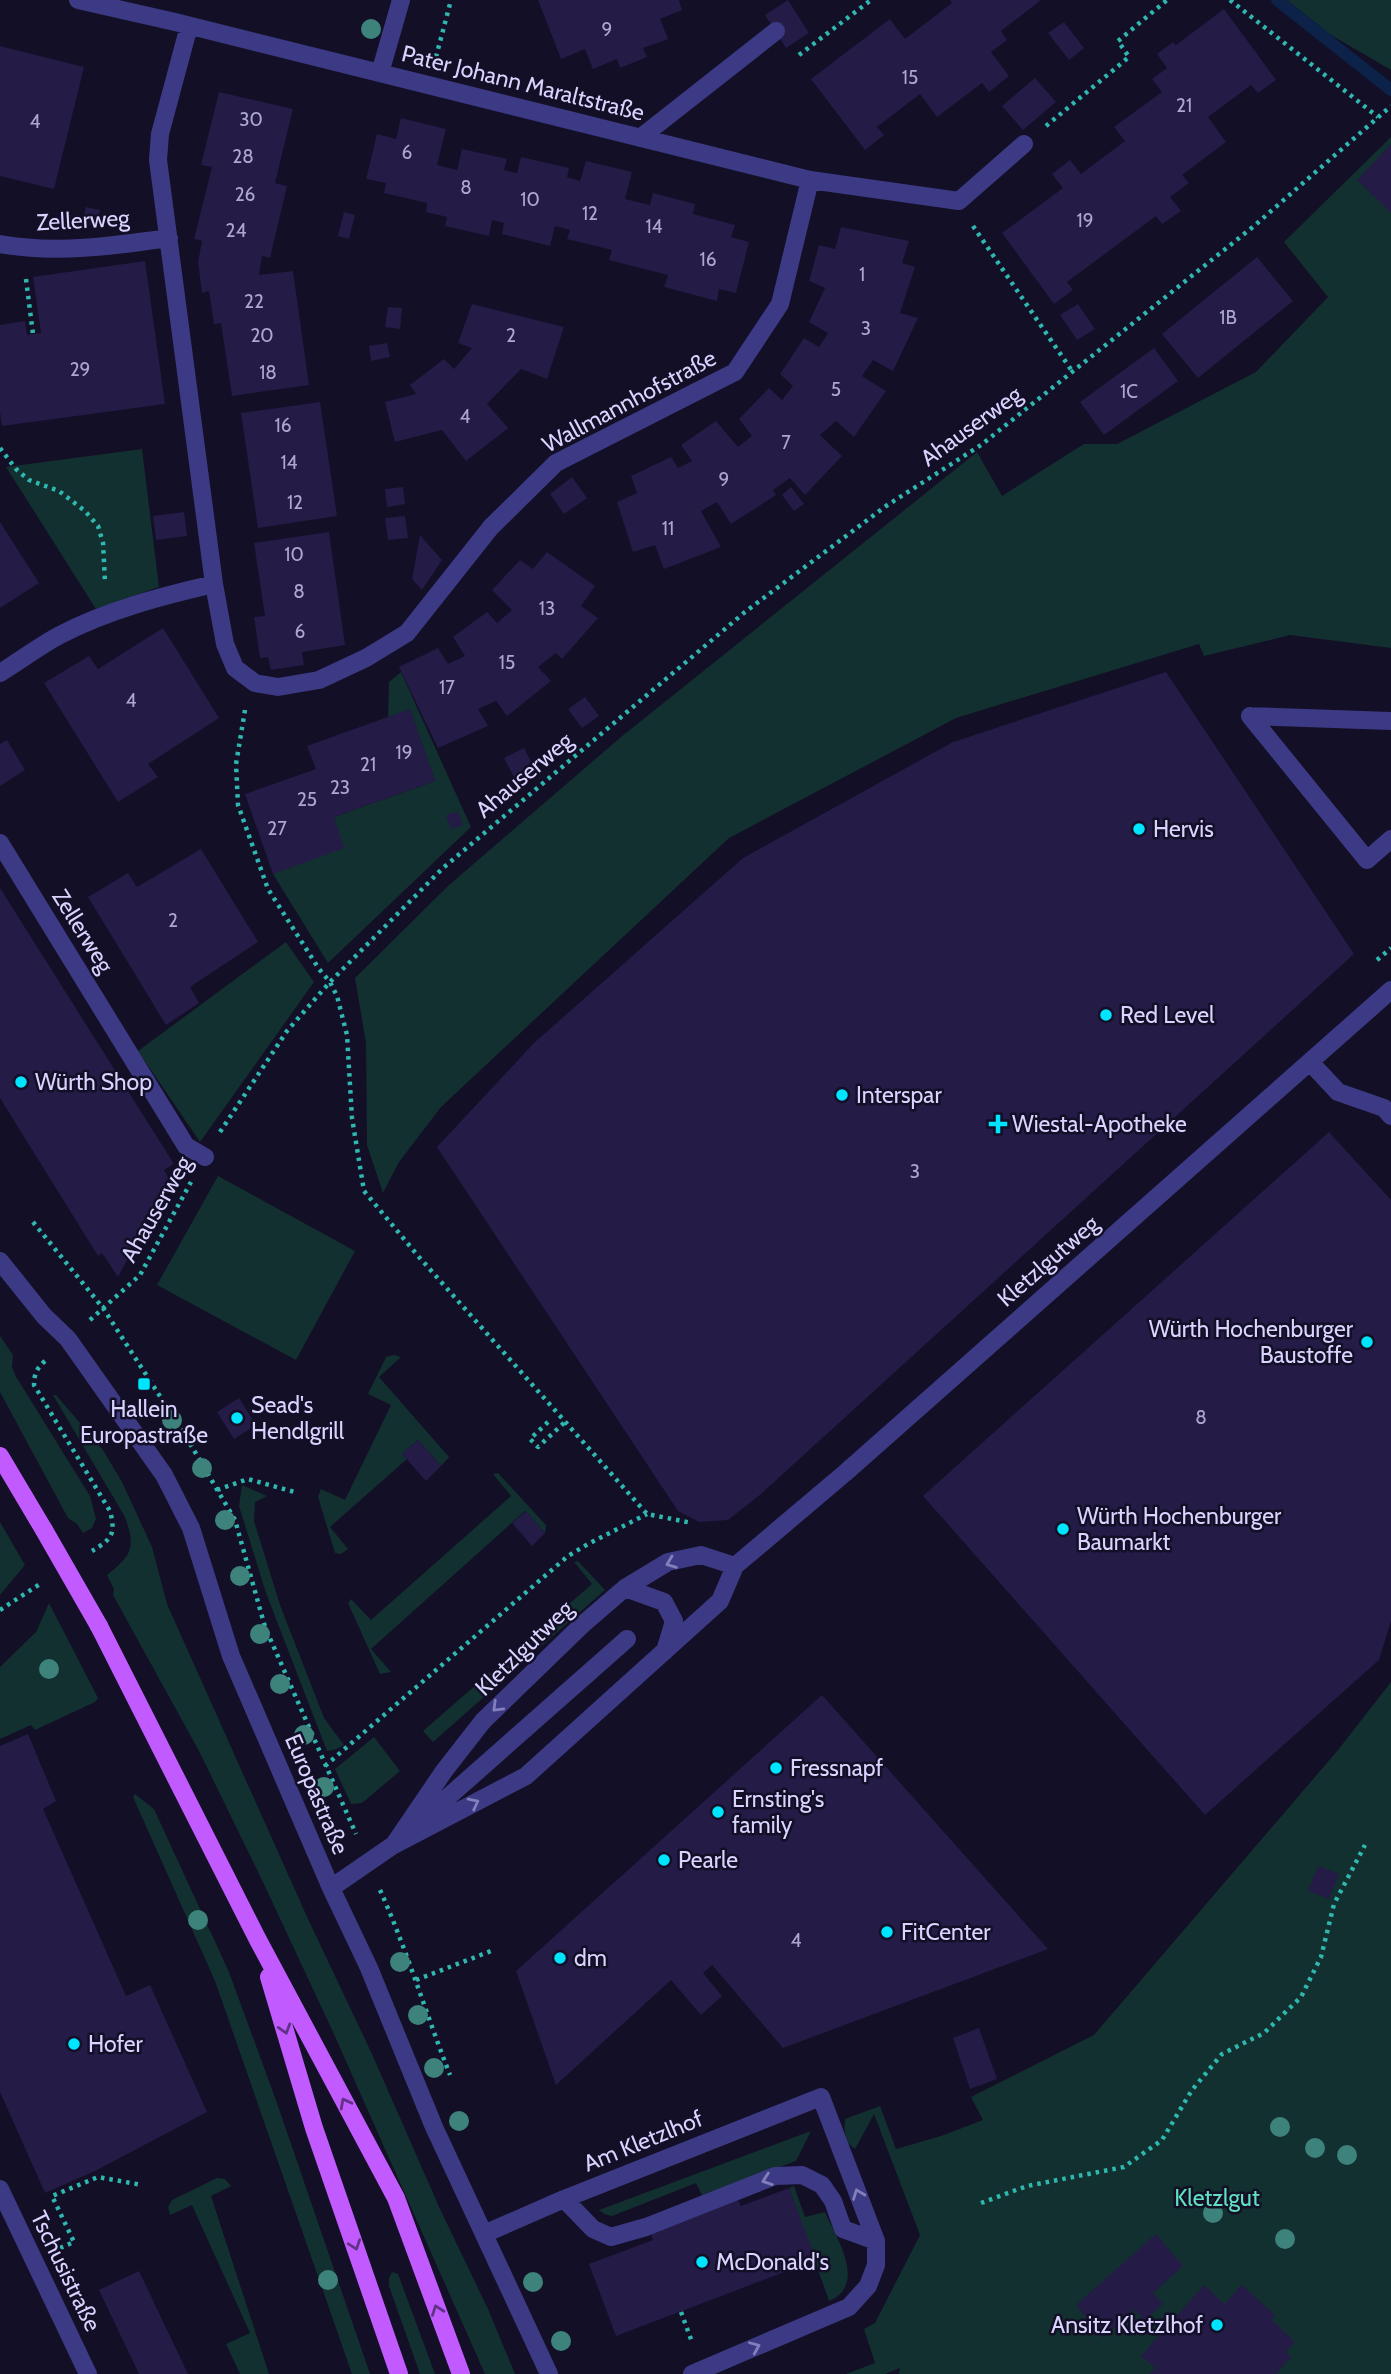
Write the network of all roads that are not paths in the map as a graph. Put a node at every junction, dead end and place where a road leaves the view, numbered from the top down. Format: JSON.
{"nodes":[{"id":1,"x":78,"y":0,"type":"edge"},
{"id":2,"x":401,"y":0,"type":"edge"},
{"id":3,"x":189,"y":26,"type":"junction"},
{"id":4,"x":776,"y":31,"type":"dead end"},
{"id":5,"x":380,"y":73,"type":"junction"},
{"id":6,"x":640,"y":138,"type":"junction"},
{"id":7,"x":1024,"y":144,"type":"road end"},
{"id":8,"x":810,"y":180,"type":"junction"},
{"id":9,"x":169,"y":238,"type":"junction"},
{"id":10,"x":0,"y":244,"type":"edge"},
{"id":11,"x":214,"y":584,"type":"junction"},
{"id":12,"x":0,"y":673,"type":"edge"},
{"id":13,"x":1391,"y":721,"type":"edge"},
{"id":14,"x":1391,"y":839,"type":"edge"},
{"id":15,"x":0,"y":843,"type":"edge"},
{"id":16,"x":1391,"y":990,"type":"edge"},
{"id":17,"x":1310,"y":1062,"type":"junction"},
{"id":18,"x":1391,"y":1116,"type":"edge"},
{"id":19,"x":205,"y":1157,"type":"road end"},
{"id":20,"x":0,"y":1261,"type":"edge"},
{"id":21,"x":0,"y":1455,"type":"edge"},
{"id":22,"x":736,"y":1566,"type":"junction"},
{"id":23,"x":625,"y":1588,"type":"junction"},
{"id":24,"x":627,"y":1639,"type":"dead end"},
{"id":25,"x":664,"y":1654,"type":"junction"},
{"id":26,"x":392,"y":1846,"type":"junction"},
{"id":27,"x":331,"y":1888,"type":"junction"},
{"id":28,"x":258,"y":1940,"type":"junction"},
{"id":29,"x":0,"y":2189,"type":"edge"},
{"id":30,"x":564,"y":2199,"type":"junction"},
{"id":31,"x":484,"y":2234,"type":"junction"},
{"id":32,"x":876,"y":2241,"type":"junction"},
{"id":33,"x":88,"y":2374,"type":"edge"},
{"id":34,"x":399,"y":2374,"type":"edge"},
{"id":35,"x":461,"y":2374,"type":"edge"},
{"id":36,"x":549,"y":2374,"type":"edge"},
{"id":37,"x":692,"y":2374,"type":"edge"}],
"edges":[{"from":1,"to":3,"type":"street","name":"Pater Johann Maraltstraße"},
{"from":2,"to":5,"type":"street"},
{"from":3,"to":5,"type":"street","name":"Pater Johann Maraltstraße"},
{"from":3,"to":9,"type":"street"},
{"from":4,"to":6,"type":"street"},
{"from":5,"to":6,"type":"street","name":"Pater Johann Maraltstraße"},
{"from":6,"to":8,"type":"street","name":"Pater Johann Maraltstraße"},
{"from":7,"to":8,"type":"street","name":"Pater Johann Maraltstraße"},
{"from":8,"to":11,"type":"street","name":"Wallmannhofstraße"},
{"from":9,"to":10,"type":"street","name":"Zellerweg"},
{"from":9,"to":11,"type":"street"},
{"from":11,"to":12,"type":"street"},
{"from":13,"to":14,"type":"street"},
{"from":15,"to":19,"type":"street","name":"Zellerweg"},
{"from":16,"to":17,"type":"street","name":"Kletzlgutweg"},
{"from":17,"to":18,"type":"street"},
{"from":17,"to":22,"type":"street","name":"Kletzlgutweg"},
{"from":20,"to":27,"type":"street","name":"Europastraße"},
{"from":21,"to":28,"type":"main road","bridge":true},
{"from":22,"to":23,"type":"street","name":"Kletzlgutweg","one_way":true},
{"from":22,"to":25,"type":"street","name":"Kletzlgutweg"},
{"from":23,"to":25,"type":"street"},
{"from":23,"to":26,"type":"street","name":"Kletzlgutweg","one_way":true},
{"from":24,"to":26,"type":"street"},
{"from":26,"to":25,"type":"street","name":"Kletzlgutweg","one_way":true},
{"from":26,"to":27,"type":"street","name":"Kletzlgutweg"},
{"from":27,"to":31,"type":"street","name":"Europastraße"},
{"from":28,"to":34,"type":"main road","one_way":true},
{"from":35,"to":28,"type":"main road","one_way":true},
{"from":29,"to":33,"type":"street","name":"Tschusistraße"},
{"from":30,"to":31,"type":"street","name":"Am Kletzlhof"},
{"from":32,"to":30,"type":"street","one_way":true},
{"from":32,"to":30,"type":"street","name":"Am Kletzlhof","one_way":true},
{"from":31,"to":36,"type":"street","name":"Europastraße"},
{"from":37,"to":32,"type":"street","one_way":true}]}
